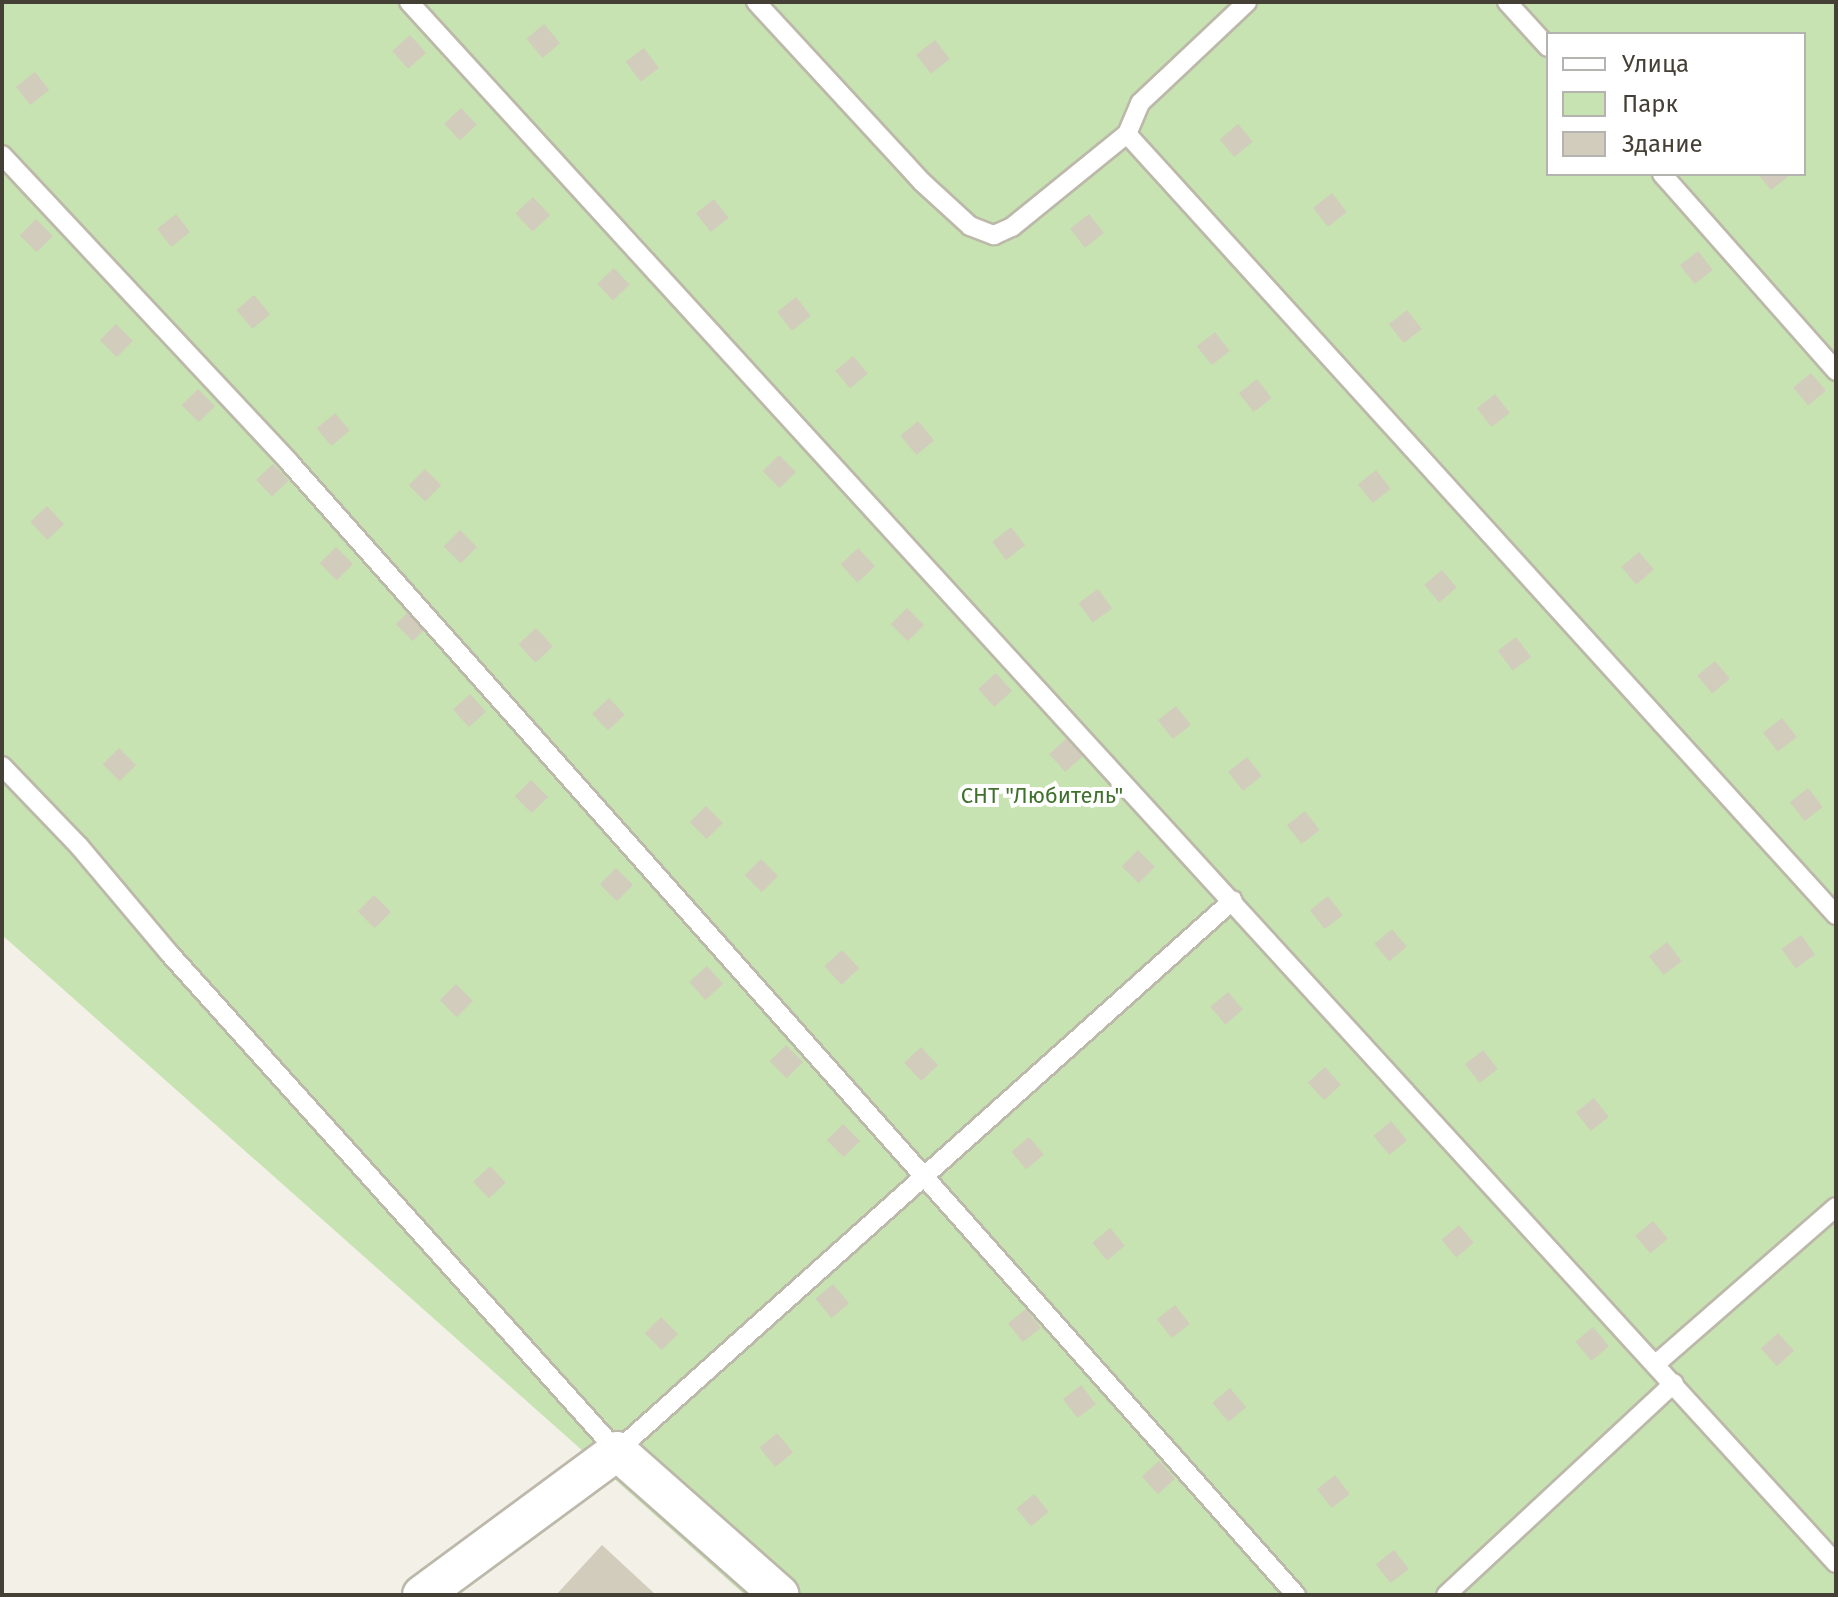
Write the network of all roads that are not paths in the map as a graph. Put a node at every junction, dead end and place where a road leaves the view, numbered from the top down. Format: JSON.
{"nodes":[{"id":1,"x":409,"y":2,"type":"edge"},
{"id":2,"x":756,"y":2,"type":"edge"},
{"id":3,"x":1247,"y":2,"type":"edge"},
{"id":4,"x":1507,"y":2,"type":"edge"},
{"id":5,"x":1546,"y":45,"type":"edge"},
{"id":6,"x":1127,"y":134,"type":"junction"},
{"id":7,"x":2,"y":155,"type":"edge"},
{"id":8,"x":1664,"y":176,"type":"edge"},
{"id":9,"x":1836,"y":371,"type":"edge"},
{"id":10,"x":2,"y":766,"type":"edge"},
{"id":11,"x":1233,"y":900,"type":"junction"},
{"id":12,"x":1836,"y":915,"type":"edge"},
{"id":13,"x":925,"y":1174,"type":"junction"},
{"id":14,"x":1836,"y":1207,"type":"edge"},
{"id":15,"x":1657,"y":1363,"type":"junction"},
{"id":16,"x":1674,"y":1383,"type":"junction"},
{"id":17,"x":617,"y":1451,"type":"junction"},
{"id":18,"x":1836,"y":1563,"type":"edge"},
{"id":19,"x":422,"y":1595,"type":"edge"},
{"id":20,"x":780,"y":1595,"type":"edge"},
{"id":21,"x":1296,"y":1595,"type":"edge"},
{"id":22,"x":1446,"y":1595,"type":"edge"}],
"edges":[{"from":1,"to":11,"type":"lane"},
{"from":2,"to":6,"type":"lane"},
{"from":3,"to":6,"type":"lane"},
{"from":4,"to":5,"type":"lane"},
{"from":6,"to":12,"type":"lane"},
{"from":7,"to":13,"type":"lane"},
{"from":8,"to":9,"type":"lane"},
{"from":10,"to":17,"type":"lane"},
{"from":11,"to":13,"type":"lane"},
{"from":11,"to":15,"type":"lane"},
{"from":13,"to":17,"type":"lane"},
{"from":13,"to":21,"type":"lane"},
{"from":14,"to":15,"type":"lane"},
{"from":15,"to":16,"type":"lane"},
{"from":16,"to":18,"type":"lane"},
{"from":16,"to":22,"type":"lane"},
{"from":17,"to":19,"type":"street"},
{"from":17,"to":20,"type":"street"}]}
